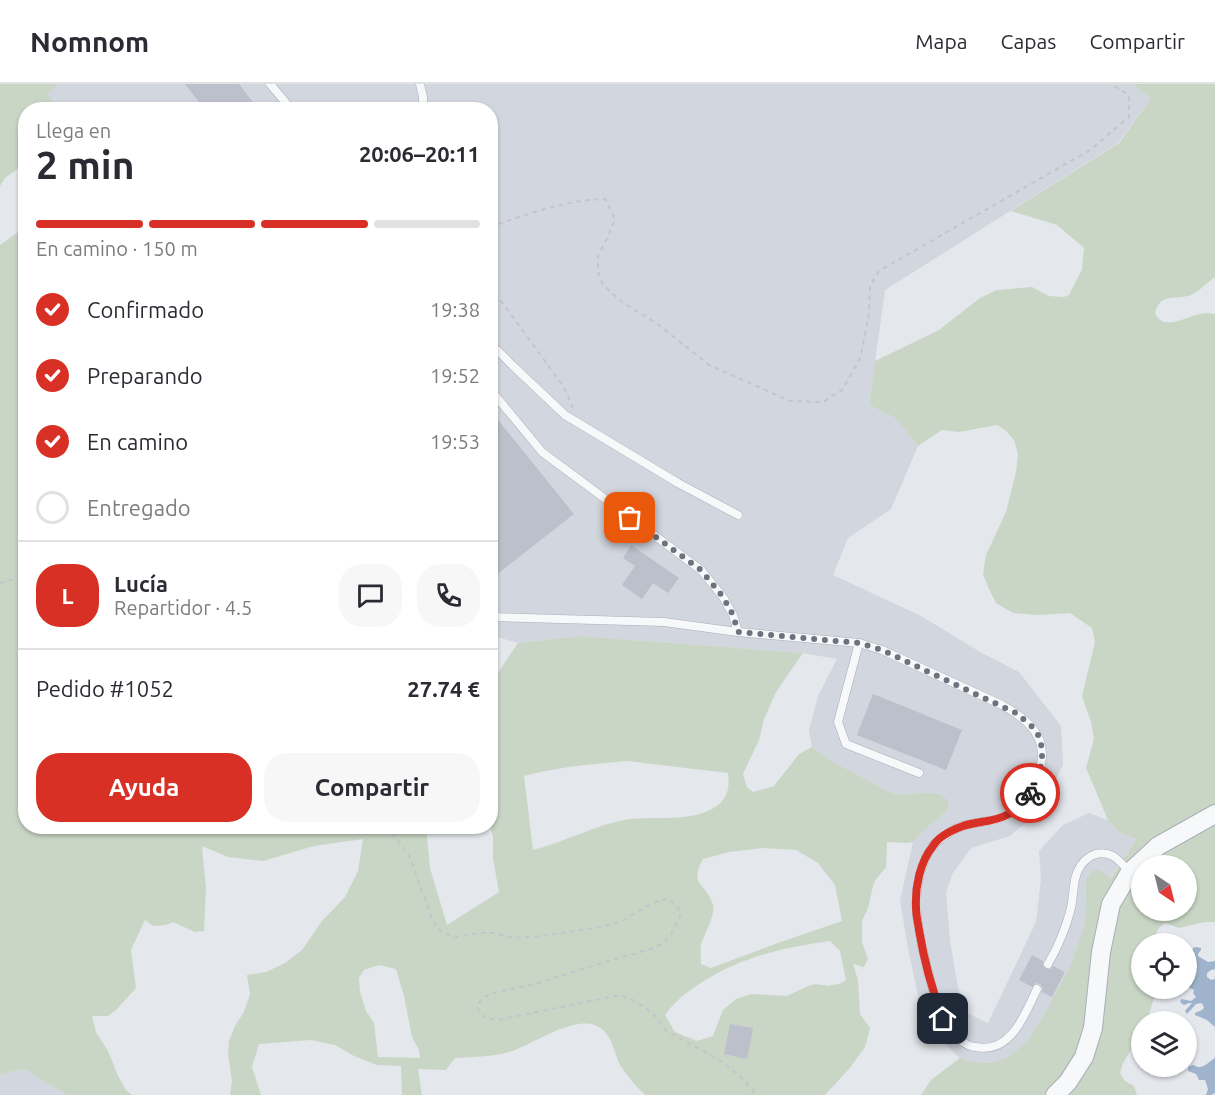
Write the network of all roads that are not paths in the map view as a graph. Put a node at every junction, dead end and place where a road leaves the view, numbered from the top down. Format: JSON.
{"nodes":[{"id":1,"x":270,"y":84,"type":"edge"},
{"id":2,"x":420,"y":84,"type":"edge"},
{"id":3,"x":285,"y":102,"type":"edge"},
{"id":4,"x":423,"y":102,"type":"edge"},
{"id":5,"x":498,"y":351,"type":"edge"},
{"id":6,"x":498,"y":399,"type":"edge"},
{"id":7,"x":738,"y":515,"type":"dead end"},
{"id":8,"x":498,"y":617,"type":"edge"},
{"id":9,"x":738,"y":632,"type":"junction"},
{"id":10,"x":859,"y":643,"type":"junction"},
{"id":11,"x":919,"y":773,"type":"dead end"},
{"id":12,"x":1215,"y":814,"type":"edge"},
{"id":13,"x":1130,"y":872,"type":"junction"},
{"id":14,"x":1048,"y":964,"type":"dead end"},
{"id":15,"x":1037,"y":989,"type":"dead end"},
{"id":16,"x":1055,"y":1095,"type":"edge"}],
"edges":[{"from":1,"to":3,"type":"lane"},
{"from":2,"to":4,"type":"lane"},
{"from":5,"to":7,"type":"lane"},
{"from":6,"to":9,"type":"lane"},
{"from":8,"to":9,"type":"lane"},
{"from":9,"to":10,"type":"lane"},
{"from":10,"to":11,"type":"lane"},
{"from":10,"to":15,"type":"lane"},
{"from":12,"to":13,"type":"street"},
{"from":13,"to":14,"type":"lane"},
{"from":13,"to":16,"type":"street"}]}
